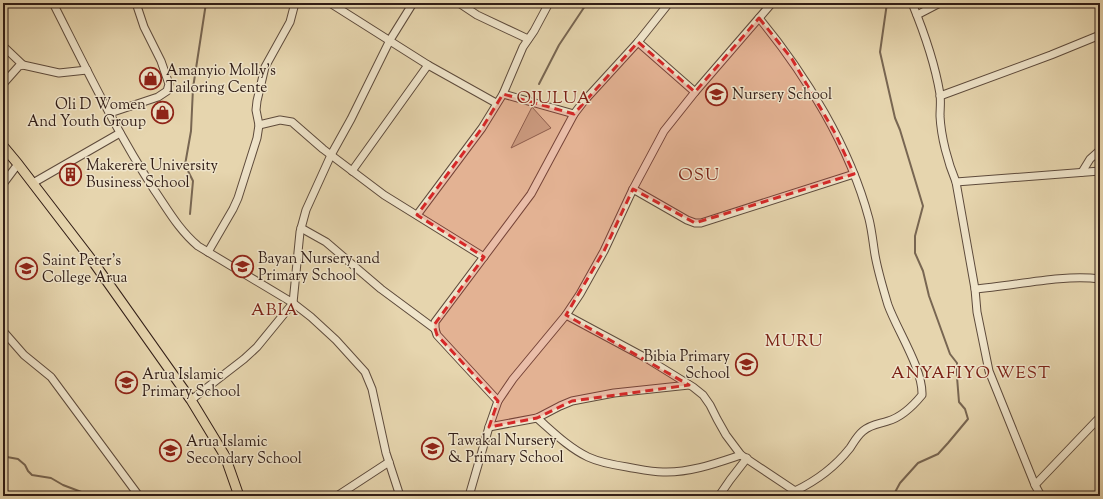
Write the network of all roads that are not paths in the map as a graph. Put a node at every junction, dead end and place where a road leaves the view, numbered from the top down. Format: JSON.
{"nodes":[{"id":1,"x":53,"y":3,"type":"edge"},
{"id":2,"x":136,"y":3,"type":"edge"},
{"id":3,"x":330,"y":3,"type":"edge"},
{"id":4,"x":413,"y":3,"type":"edge"},
{"id":5,"x":459,"y":3,"type":"edge"},
{"id":6,"x":549,"y":3,"type":"edge"},
{"id":7,"x":668,"y":3,"type":"edge"},
{"id":8,"x":772,"y":3,"type":"edge"},
{"id":9,"x":912,"y":3,"type":"edge"},
{"id":10,"x":940,"y":3,"type":"edge"},
{"id":11,"x":293,"y":4,"type":"edge"},
{"id":12,"x":917,"y":15,"type":"junction"},
{"id":13,"x":760,"y":18,"type":"junction"},
{"id":14,"x":1100,"y":35,"type":"edge"},
{"id":15,"x":528,"y":39,"type":"junction"},
{"id":16,"x":390,"y":40,"type":"junction"},
{"id":17,"x":638,"y":42,"type":"junction"},
{"id":18,"x":3,"y":46,"type":"edge"},
{"id":19,"x":23,"y":65,"type":"junction"},
{"id":20,"x":428,"y":65,"type":"junction"},
{"id":21,"x":87,"y":70,"type":"junction"},
{"id":22,"x":3,"y":84,"type":"edge"},
{"id":23,"x":695,"y":92,"type":"junction"},
{"id":24,"x":503,"y":94,"type":"junction"},
{"id":25,"x":940,"y":96,"type":"junction"},
{"id":26,"x":496,"y":103,"type":"junction"},
{"id":27,"x":110,"y":113,"type":"junction"},
{"id":28,"x":574,"y":114,"type":"junction"},
{"id":29,"x":259,"y":125,"type":"junction"},
{"id":30,"x":120,"y":133,"type":"junction"},
{"id":31,"x":3,"y":146,"type":"edge"},
{"id":32,"x":1100,"y":150,"type":"edge"},
{"id":33,"x":331,"y":155,"type":"junction"},
{"id":34,"x":18,"y":164,"type":"junction"},
{"id":35,"x":352,"y":171,"type":"junction"},
{"id":36,"x":1100,"y":171,"type":"edge"},
{"id":37,"x":1082,"y":172,"type":"junction"},
{"id":38,"x":854,"y":174,"type":"junction"},
{"id":39,"x":956,"y":182,"type":"junction"},
{"id":40,"x":33,"y":183,"type":"junction"},
{"id":41,"x":3,"y":184,"type":"edge"},
{"id":42,"x":633,"y":189,"type":"junction"},
{"id":43,"x":417,"y":215,"type":"junction"},
{"id":44,"x":301,"y":228,"type":"junction"},
{"id":45,"x":208,"y":252,"type":"junction"},
{"id":46,"x":484,"y":257,"type":"junction"},
{"id":47,"x":1100,"y":279,"type":"edge"},
{"id":48,"x":974,"y":289,"type":"junction"},
{"id":49,"x":293,"y":303,"type":"junction"},
{"id":50,"x":566,"y":315,"type":"junction"},
{"id":51,"x":435,"y":329,"type":"junction"},
{"id":52,"x":3,"y":331,"type":"edge"},
{"id":53,"x":689,"y":385,"type":"junction"},
{"id":54,"x":191,"y":400,"type":"junction"},
{"id":55,"x":498,"y":401,"type":"junction"},
{"id":56,"x":1100,"y":416,"type":"edge"},
{"id":57,"x":537,"y":418,"type":"junction"},
{"id":58,"x":489,"y":427,"type":"junction"},
{"id":59,"x":744,"y":456,"type":"junction"},
{"id":60,"x":389,"y":462,"type":"junction"},
{"id":61,"x":1035,"y":485,"type":"junction"},
{"id":62,"x":796,"y":494,"type":"edge"},
{"id":63,"x":139,"y":496,"type":"edge"},
{"id":64,"x":239,"y":496,"type":"edge"},
{"id":65,"x":336,"y":496,"type":"edge"},
{"id":66,"x":400,"y":496,"type":"edge"},
{"id":67,"x":469,"y":496,"type":"edge"},
{"id":68,"x":720,"y":496,"type":"edge"},
{"id":69,"x":1041,"y":496,"type":"edge"}],
"edges":[{"from":1,"to":21,"type":"street"},
{"from":2,"to":27,"type":"street"},
{"from":3,"to":16,"type":"street"},
{"from":4,"to":16,"type":"street"},
{"from":5,"to":15,"type":"street"},
{"from":6,"to":15,"type":"street"},
{"from":7,"to":17,"type":"street"},
{"from":8,"to":13,"type":"street"},
{"from":9,"to":12,"type":"street"},
{"from":10,"to":12,"type":"street"},
{"from":11,"to":29,"type":"street"},
{"from":12,"to":25,"type":"street"},
{"from":13,"to":23,"type":"street"},
{"from":13,"to":38,"type":"street"},
{"from":14,"to":25,"type":"street"},
{"from":15,"to":24,"type":"street"},
{"from":16,"to":20,"type":"street"},
{"from":16,"to":33,"type":"street"},
{"from":17,"to":23,"type":"street"},
{"from":17,"to":28,"type":"street"},
{"from":18,"to":19,"type":"street"},
{"from":19,"to":21,"type":"street"},
{"from":19,"to":22,"type":"street"},
{"from":20,"to":26,"type":"street"},
{"from":20,"to":35,"type":"street"},
{"from":21,"to":27,"type":"street"},
{"from":23,"to":42,"type":"street"},
{"from":24,"to":26,"type":"street"},
{"from":24,"to":28,"type":"street"},
{"from":25,"to":39,"type":"street"},
{"from":26,"to":43,"type":"street"},
{"from":27,"to":30,"type":"street"},
{"from":28,"to":46,"type":"street"},
{"from":29,"to":33,"type":"street"},
{"from":29,"to":45,"type":"street"},
{"from":30,"to":40,"type":"street"},
{"from":30,"to":45,"type":"street"},
{"from":31,"to":34,"type":"main road"},
{"from":32,"to":37,"type":"street"},
{"from":33,"to":35,"type":"street"},
{"from":33,"to":44,"type":"street"},
{"from":34,"to":40,"type":"main road"},
{"from":34,"to":41,"type":"street"},
{"from":35,"to":43,"type":"street"},
{"from":36,"to":37,"type":"street"},
{"from":37,"to":39,"type":"street"},
{"from":38,"to":42,"type":"street"},
{"from":38,"to":62,"type":"street"},
{"from":39,"to":48,"type":"street"},
{"from":40,"to":54,"type":"main road"},
{"from":42,"to":50,"type":"street"},
{"from":43,"to":46,"type":"street"},
{"from":44,"to":49,"type":"street"},
{"from":44,"to":51,"type":"street"},
{"from":45,"to":49,"type":"street"},
{"from":46,"to":51,"type":"street"},
{"from":47,"to":48,"type":"street"},
{"from":48,"to":61,"type":"street"},
{"from":49,"to":54,"type":"street"},
{"from":49,"to":60,"type":"street"},
{"from":50,"to":53,"type":"street"},
{"from":50,"to":55,"type":"street"},
{"from":51,"to":55,"type":"street"},
{"from":52,"to":63,"type":"street"},
{"from":53,"to":57,"type":"street"},
{"from":53,"to":59,"type":"street"},
{"from":54,"to":64,"type":"main road"},
{"from":55,"to":58,"type":"street"},
{"from":56,"to":61,"type":"street"},
{"from":57,"to":58,"type":"street"},
{"from":57,"to":59,"type":"street"},
{"from":58,"to":67,"type":"street"},
{"from":59,"to":62,"type":"street"},
{"from":59,"to":68,"type":"street"},
{"from":60,"to":65,"type":"street"},
{"from":60,"to":66,"type":"street"},
{"from":61,"to":69,"type":"street"}]}
